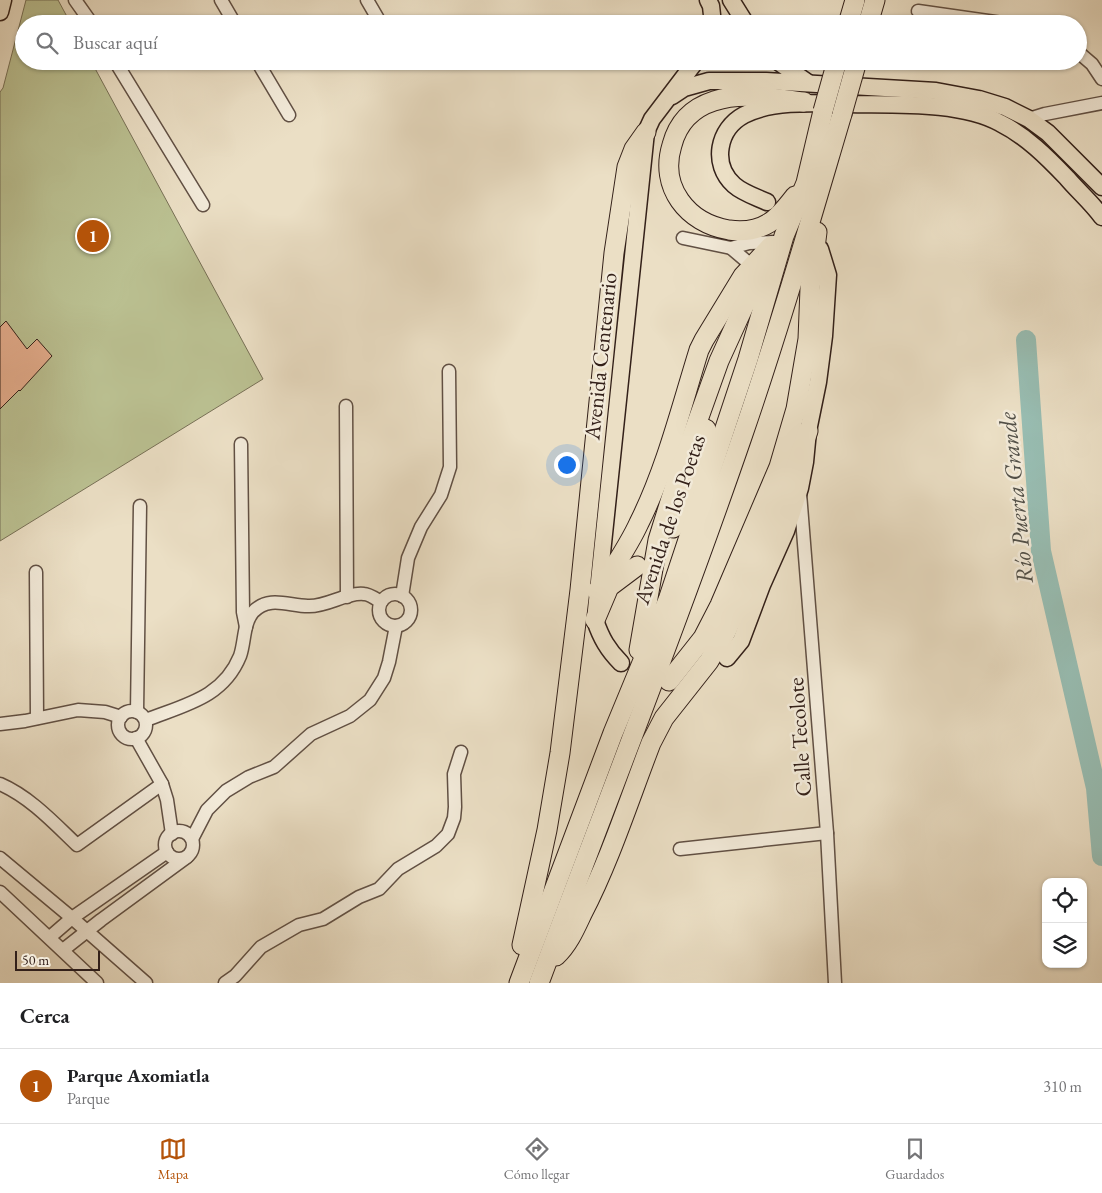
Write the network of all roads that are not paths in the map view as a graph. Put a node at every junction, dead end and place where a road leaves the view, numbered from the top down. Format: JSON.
{"nodes":[{"id":1,"x":3,"y":0,"type":"edge"},
{"id":2,"x":76,"y":0,"type":"edge"},
{"id":3,"x":221,"y":0,"type":"edge"},
{"id":4,"x":367,"y":0,"type":"edge"},
{"id":5,"x":708,"y":0,"type":"edge"},
{"id":6,"x":731,"y":0,"type":"edge"},
{"id":7,"x":855,"y":0,"type":"edge"},
{"id":8,"x":875,"y":0,"type":"edge"},
{"id":9,"x":918,"y":11,"type":"dead end"},
{"id":10,"x":0,"y":12,"type":"edge"},
{"id":11,"x":86,"y":15,"type":"edge"},
{"id":12,"x":230,"y":15,"type":"edge"},
{"id":13,"x":376,"y":15,"type":"edge"},
{"id":14,"x":712,"y":15,"type":"edge"},
{"id":15,"x":740,"y":15,"type":"edge"},
{"id":16,"x":851,"y":15,"type":"edge"},
{"id":17,"x":871,"y":15,"type":"edge"},
{"id":18,"x":946,"y":15,"type":"edge"},
{"id":19,"x":1087,"y":60,"type":"edge"},
{"id":20,"x":120,"y":70,"type":"edge"},
{"id":21,"x":262,"y":70,"type":"edge"},
{"id":22,"x":689,"y":70,"type":"edge"},
{"id":23,"x":790,"y":70,"type":"edge"},
{"id":24,"x":834,"y":70,"type":"edge"},
{"id":25,"x":854,"y":70,"type":"edge"},
{"id":26,"x":1102,"y":79,"type":"edge"},
{"id":27,"x":809,"y":83,"type":"junction"},
{"id":28,"x":666,"y":100,"type":"junction"},
{"id":29,"x":804,"y":102,"type":"junction"},
{"id":30,"x":1102,"y":103,"type":"edge"},
{"id":31,"x":289,"y":115,"type":"dead end"},
{"id":32,"x":1029,"y":119,"type":"junction"},
{"id":33,"x":646,"y":132,"type":"junction"},
{"id":34,"x":829,"y":158,"type":"junction"},
{"id":35,"x":806,"y":183,"type":"junction"},
{"id":36,"x":1102,"y":187,"type":"edge"},
{"id":37,"x":767,"y":202,"type":"dead end"},
{"id":38,"x":203,"y":206,"type":"dead end"},
{"id":39,"x":1102,"y":217,"type":"edge"},
{"id":40,"x":682,"y":238,"type":"dead end"},
{"id":41,"x":780,"y":239,"type":"junction"},
{"id":42,"x":731,"y":248,"type":"junction"},
{"id":43,"x":820,"y":249,"type":"dead end"},
{"id":44,"x":613,"y":268,"type":"junction"},
{"id":45,"x":744,"y":282,"type":"junction"},
{"id":46,"x":737,"y":322,"type":"junction"},
{"id":47,"x":619,"y":334,"type":"junction"},
{"id":48,"x":704,"y":347,"type":"junction"},
{"id":49,"x":741,"y":366,"type":"junction"},
{"id":50,"x":448,"y":371,"type":"dead end"},
{"id":51,"x":602,"y":373,"type":"junction"},
{"id":52,"x":696,"y":391,"type":"junction"},
{"id":53,"x":715,"y":405,"type":"junction"},
{"id":54,"x":346,"y":406,"type":"dead end"},
{"id":55,"x":699,"y":416,"type":"junction"},
{"id":56,"x":808,"y":431,"type":"junction"},
{"id":57,"x":241,"y":444,"type":"dead end"},
{"id":58,"x":700,"y":460,"type":"junction"},
{"id":59,"x":800,"y":488,"type":"junction"},
{"id":60,"x":140,"y":506,"type":"dead end"},
{"id":61,"x":666,"y":540,"type":"dead end"},
{"id":62,"x":636,"y":566,"type":"dead end"},
{"id":63,"x":36,"y":572,"type":"dead end"},
{"id":64,"x":597,"y":590,"type":"junction"},
{"id":65,"x":402,"y":596,"type":"junction"},
{"id":66,"x":347,"y":597,"type":"junction"},
{"id":67,"x":381,"y":602,"type":"junction"},
{"id":68,"x":595,"y":620,"type":"junction"},
{"id":69,"x":396,"y":626,"type":"junction"},
{"id":70,"x":246,"y":627,"type":"junction"},
{"id":71,"x":727,"y":658,"type":"dead end"},
{"id":72,"x":621,"y":663,"type":"dead end"},
{"id":73,"x":674,"y":680,"type":"dead end"},
{"id":74,"x":623,"y":695,"type":"junction"},
{"id":75,"x":142,"y":716,"type":"junction"},
{"id":76,"x":120,"y":717,"type":"junction"},
{"id":77,"x":36,"y":718,"type":"junction"},
{"id":78,"x":0,"y":724,"type":"edge"},
{"id":79,"x":613,"y":733,"type":"junction"},
{"id":80,"x":136,"y":738,"type":"junction"},
{"id":81,"x":461,"y":752,"type":"dead end"},
{"id":82,"x":0,"y":784,"type":"edge"},
{"id":83,"x":162,"y":784,"type":"junction"},
{"id":84,"x":827,"y":833,"type":"junction"},
{"id":85,"x":172,"y":834,"type":"junction"},
{"id":86,"x":192,"y":839,"type":"junction"},
{"id":87,"x":680,"y":850,"type":"dead end"},
{"id":88,"x":167,"y":852,"type":"junction"},
{"id":89,"x":187,"y":857,"type":"junction"},
{"id":90,"x":0,"y":858,"type":"edge"},
{"id":91,"x":0,"y":892,"type":"edge"},
{"id":92,"x":90,"y":906,"type":"junction"},
{"id":93,"x":72,"y":918,"type":"junction"},
{"id":94,"x":101,"y":920,"type":"junction"},
{"id":95,"x":87,"y":930,"type":"junction"},
{"id":96,"x":50,"y":937,"type":"junction"},
{"id":97,"x":63,"y":950,"type":"junction"},
{"id":98,"x":547,"y":963,"type":"junction"},
{"id":99,"x":97,"y":983,"type":"edge"},
{"id":100,"x":146,"y":983,"type":"edge"},
{"id":101,"x":225,"y":983,"type":"edge"},
{"id":102,"x":513,"y":983,"type":"edge"},
{"id":103,"x":518,"y":983,"type":"edge"},
{"id":104,"x":539,"y":983,"type":"edge"},
{"id":105,"x":835,"y":983,"type":"edge"}],
"edges":[{"from":1,"to":10,"type":"main road"},
{"from":2,"to":11,"type":"street"},
{"from":3,"to":12,"type":"street"},
{"from":4,"to":13,"type":"street"},
{"from":5,"to":14,"type":"main road"},
{"from":6,"to":15,"type":"main road"},
{"from":7,"to":16,"type":"highway"},
{"from":8,"to":17,"type":"highway"},
{"from":9,"to":18,"type":"street"},
{"from":19,"to":26,"type":"street"},
{"from":20,"to":38,"type":"street"},
{"from":21,"to":31,"type":"street"},
{"from":22,"to":28,"type":"main road","name":"Avenida Centenario"},
{"from":23,"to":27,"type":"main road"},
{"from":24,"to":35,"type":"highway","bridge":true},
{"from":25,"to":34,"type":"highway","name":"Avenida de los Poetas","bridge":true},
{"from":27,"to":28,"type":"main road"},
{"from":27,"to":32,"type":"main road"},
{"from":28,"to":33,"type":"main road","name":"Avenida Centenario"},
{"from":29,"to":35,"type":"highway"},
{"from":29,"to":37,"type":"main road"},
{"from":29,"to":39,"type":"main road"},
{"from":30,"to":32,"type":"street"},
{"from":32,"to":36,"type":"main road"},
{"from":33,"to":44,"type":"highway"},
{"from":33,"to":47,"type":"main road","name":"Avenida Centenario"},
{"from":34,"to":73,"type":"highway"},
{"from":34,"to":98,"type":"highway","name":"Avenida de los Poetas"},
{"from":35,"to":41,"type":"highway"},
{"from":40,"to":42,"type":"street"},
{"from":41,"to":42,"type":"street"},
{"from":41,"to":45,"type":"highway"},
{"from":41,"to":45,"type":"highway"},
{"from":41,"to":46,"type":"highway"},
{"from":41,"to":49,"type":"highway"},
{"from":42,"to":45,"type":"street"},
{"from":43,"to":56,"type":"main road"},
{"from":44,"to":47,"type":"highway"},
{"from":44,"to":51,"type":"highway"},
{"from":45,"to":48,"type":"highway"},
{"from":45,"to":52,"type":"highway"},
{"from":46,"to":53,"type":"highway"},
{"from":46,"to":55,"type":"highway"},
{"from":47,"to":51,"type":"highway"},
{"from":47,"to":64,"type":"main road","name":"Avenida Centenario"},
{"from":48,"to":52,"type":"highway"},
{"from":48,"to":64,"type":"highway"},
{"from":49,"to":58,"type":"highway"},
{"from":49,"to":79,"type":"highway","name":"Avenida de los Poetas"},
{"from":50,"to":65,"type":"street"},
{"from":51,"to":102,"type":"highway"},
{"from":52,"to":74,"type":"highway"},
{"from":53,"to":55,"type":"highway"},
{"from":53,"to":58,"type":"highway"},
{"from":54,"to":66,"type":"street"},
{"from":55,"to":74,"type":"highway"},
{"from":56,"to":59,"type":"main road"},
{"from":56,"to":98,"type":"highway"},
{"from":57,"to":70,"type":"street"},
{"from":58,"to":61,"type":"highway"},
{"from":59,"to":71,"type":"main road"},
{"from":59,"to":84,"type":"street","name":"Calle Tecolote"},
{"from":60,"to":75,"type":"street"},
{"from":62,"to":68,"type":"highway"},
{"from":63,"to":77,"type":"street"},
{"from":64,"to":68,"type":"main road","name":"Avenida Centenario"},
{"from":65,"to":67,"type":"street"},
{"from":65,"to":69,"type":"street"},
{"from":66,"to":67,"type":"street"},
{"from":66,"to":70,"type":"street"},
{"from":67,"to":69,"type":"street"},
{"from":68,"to":72,"type":"main road","name":"Avenida Centenario"},
{"from":69,"to":86,"type":"street"},
{"from":70,"to":75,"type":"street"},
{"from":74,"to":79,"type":"highway"},
{"from":75,"to":76,"type":"street"},
{"from":75,"to":80,"type":"street"},
{"from":76,"to":77,"type":"street"},
{"from":76,"to":80,"type":"street"},
{"from":77,"to":78,"type":"street"},
{"from":79,"to":103,"type":"highway","name":"Avenida de los Poetas"},
{"from":80,"to":83,"type":"street"},
{"from":81,"to":101,"type":"street"},
{"from":82,"to":83,"type":"street"},
{"from":83,"to":85,"type":"street"},
{"from":84,"to":87,"type":"street"},
{"from":84,"to":105,"type":"street","name":"Calle Tecolote"},
{"from":85,"to":86,"type":"street"},
{"from":85,"to":88,"type":"street"},
{"from":86,"to":89,"type":"street"},
{"from":88,"to":89,"type":"street"},
{"from":88,"to":92,"type":"street"},
{"from":89,"to":94,"type":"street"},
{"from":90,"to":93,"type":"street"},
{"from":91,"to":96,"type":"street"},
{"from":92,"to":93,"type":"street"},
{"from":92,"to":94,"type":"street"},
{"from":93,"to":95,"type":"street"},
{"from":93,"to":96,"type":"street"},
{"from":94,"to":95,"type":"street"},
{"from":95,"to":97,"type":"street"},
{"from":95,"to":100,"type":"street"},
{"from":96,"to":97,"type":"street"},
{"from":97,"to":99,"type":"street"},
{"from":98,"to":104,"type":"highway","name":"Avenida de los Poetas"}]}
